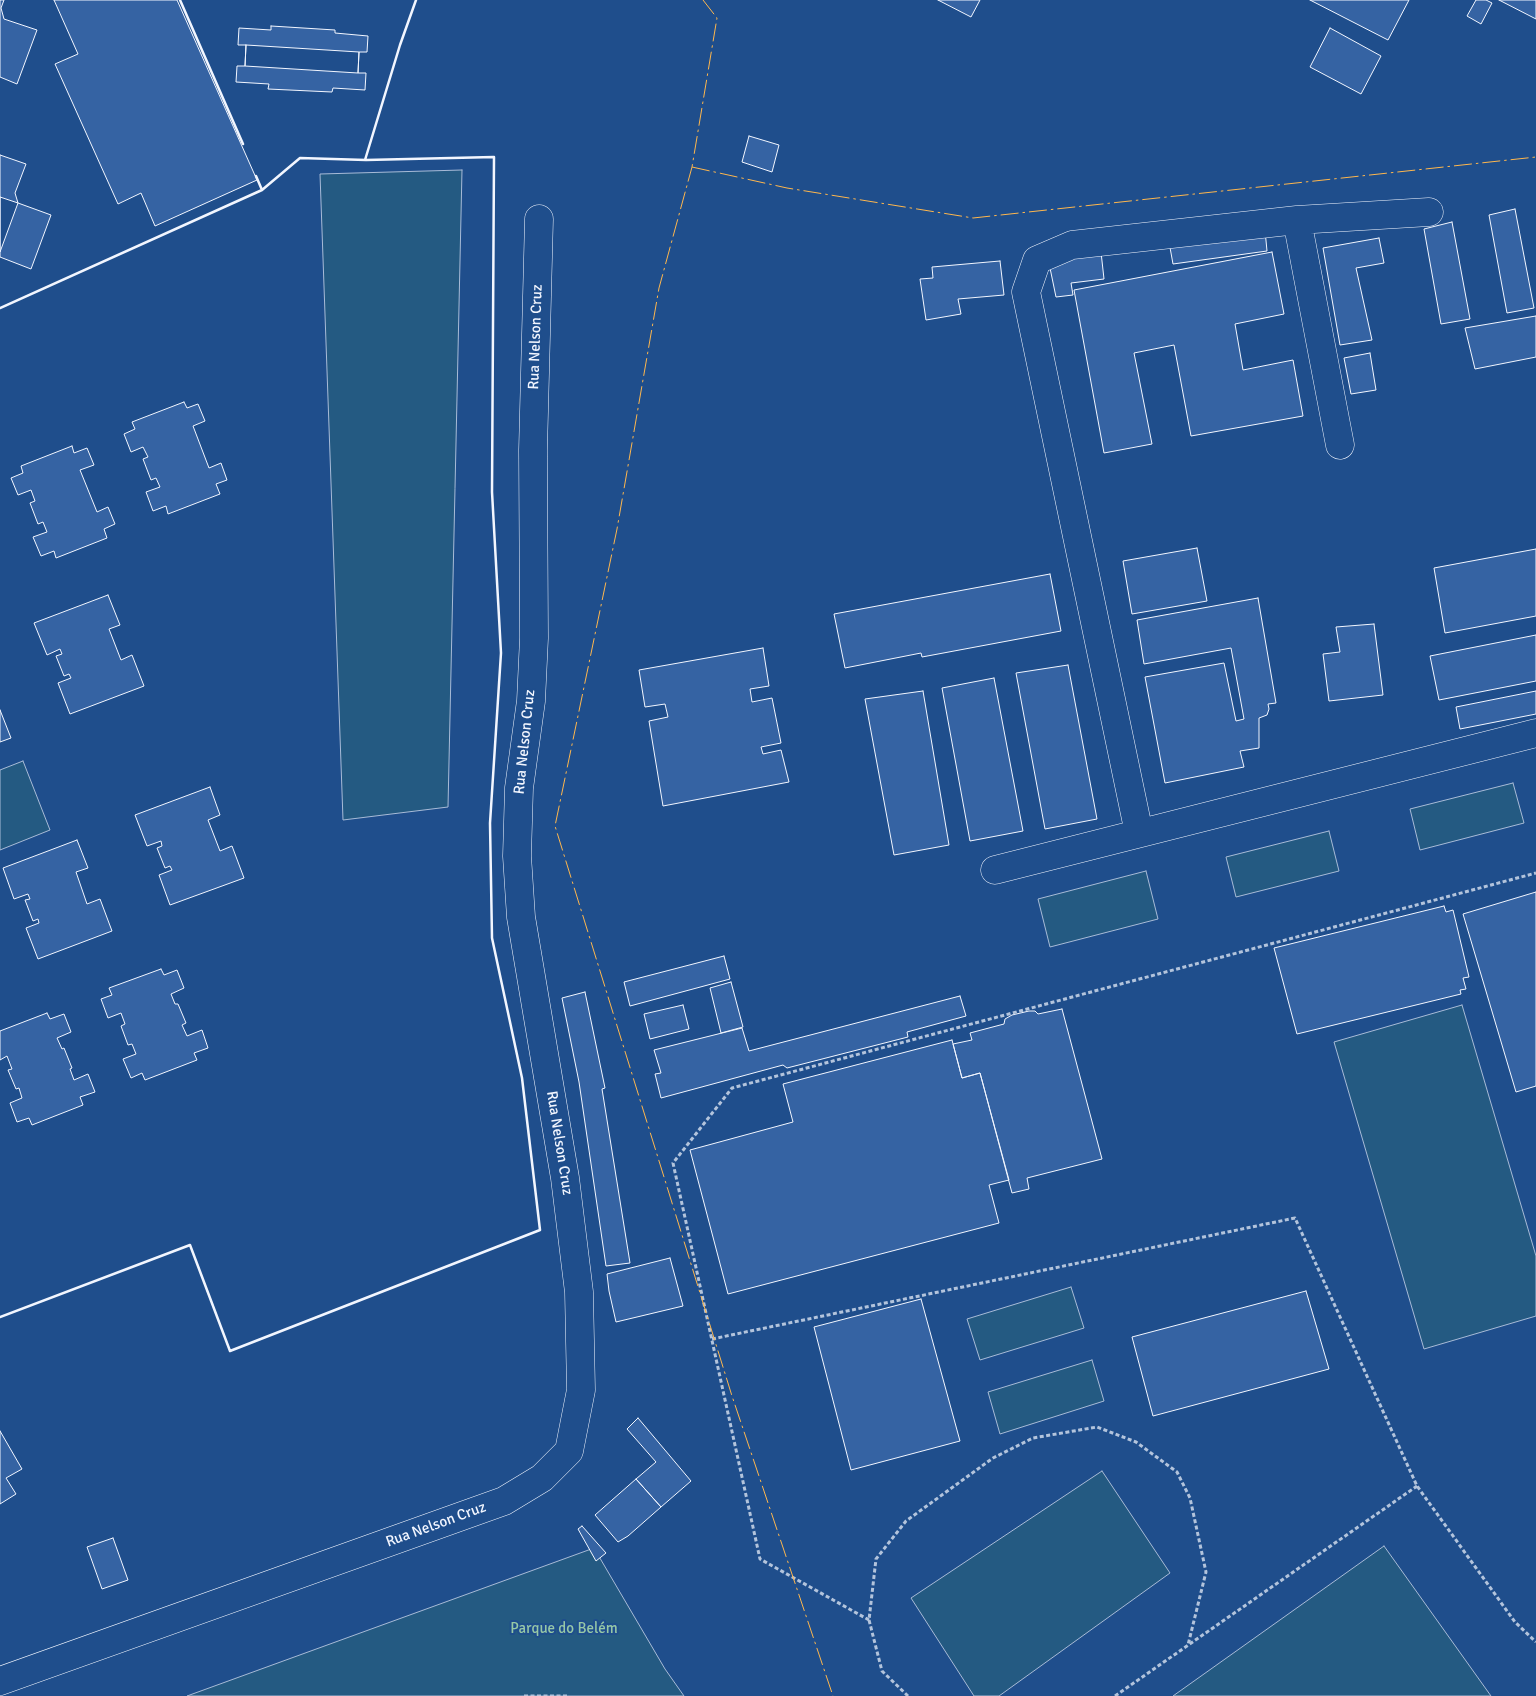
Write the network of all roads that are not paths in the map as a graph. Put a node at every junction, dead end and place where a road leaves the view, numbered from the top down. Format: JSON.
{"nodes":[{"id":1,"x":1429,"y":212,"type":"dead end"},
{"id":2,"x":540,"y":219,"type":"dead end"},
{"id":3,"x":1297,"y":220,"type":"junction"},
{"id":4,"x":1340,"y":445,"type":"dead end"},
{"id":5,"x":1536,"y":733,"type":"edge"},
{"id":6,"x":1139,"y":833,"type":"junction"},
{"id":7,"x":995,"y":870,"type":"dead end"},
{"id":8,"x":0,"y":1681,"type":"edge"}],
"edges":[{"from":1,"to":3,"type":"street"},
{"from":2,"to":8,"type":"street","name":"Rua Nelson Cruz"},
{"from":3,"to":4,"type":"street"},
{"from":3,"to":6,"type":"street"},
{"from":5,"to":6,"type":"street"},
{"from":6,"to":7,"type":"street"}]}
